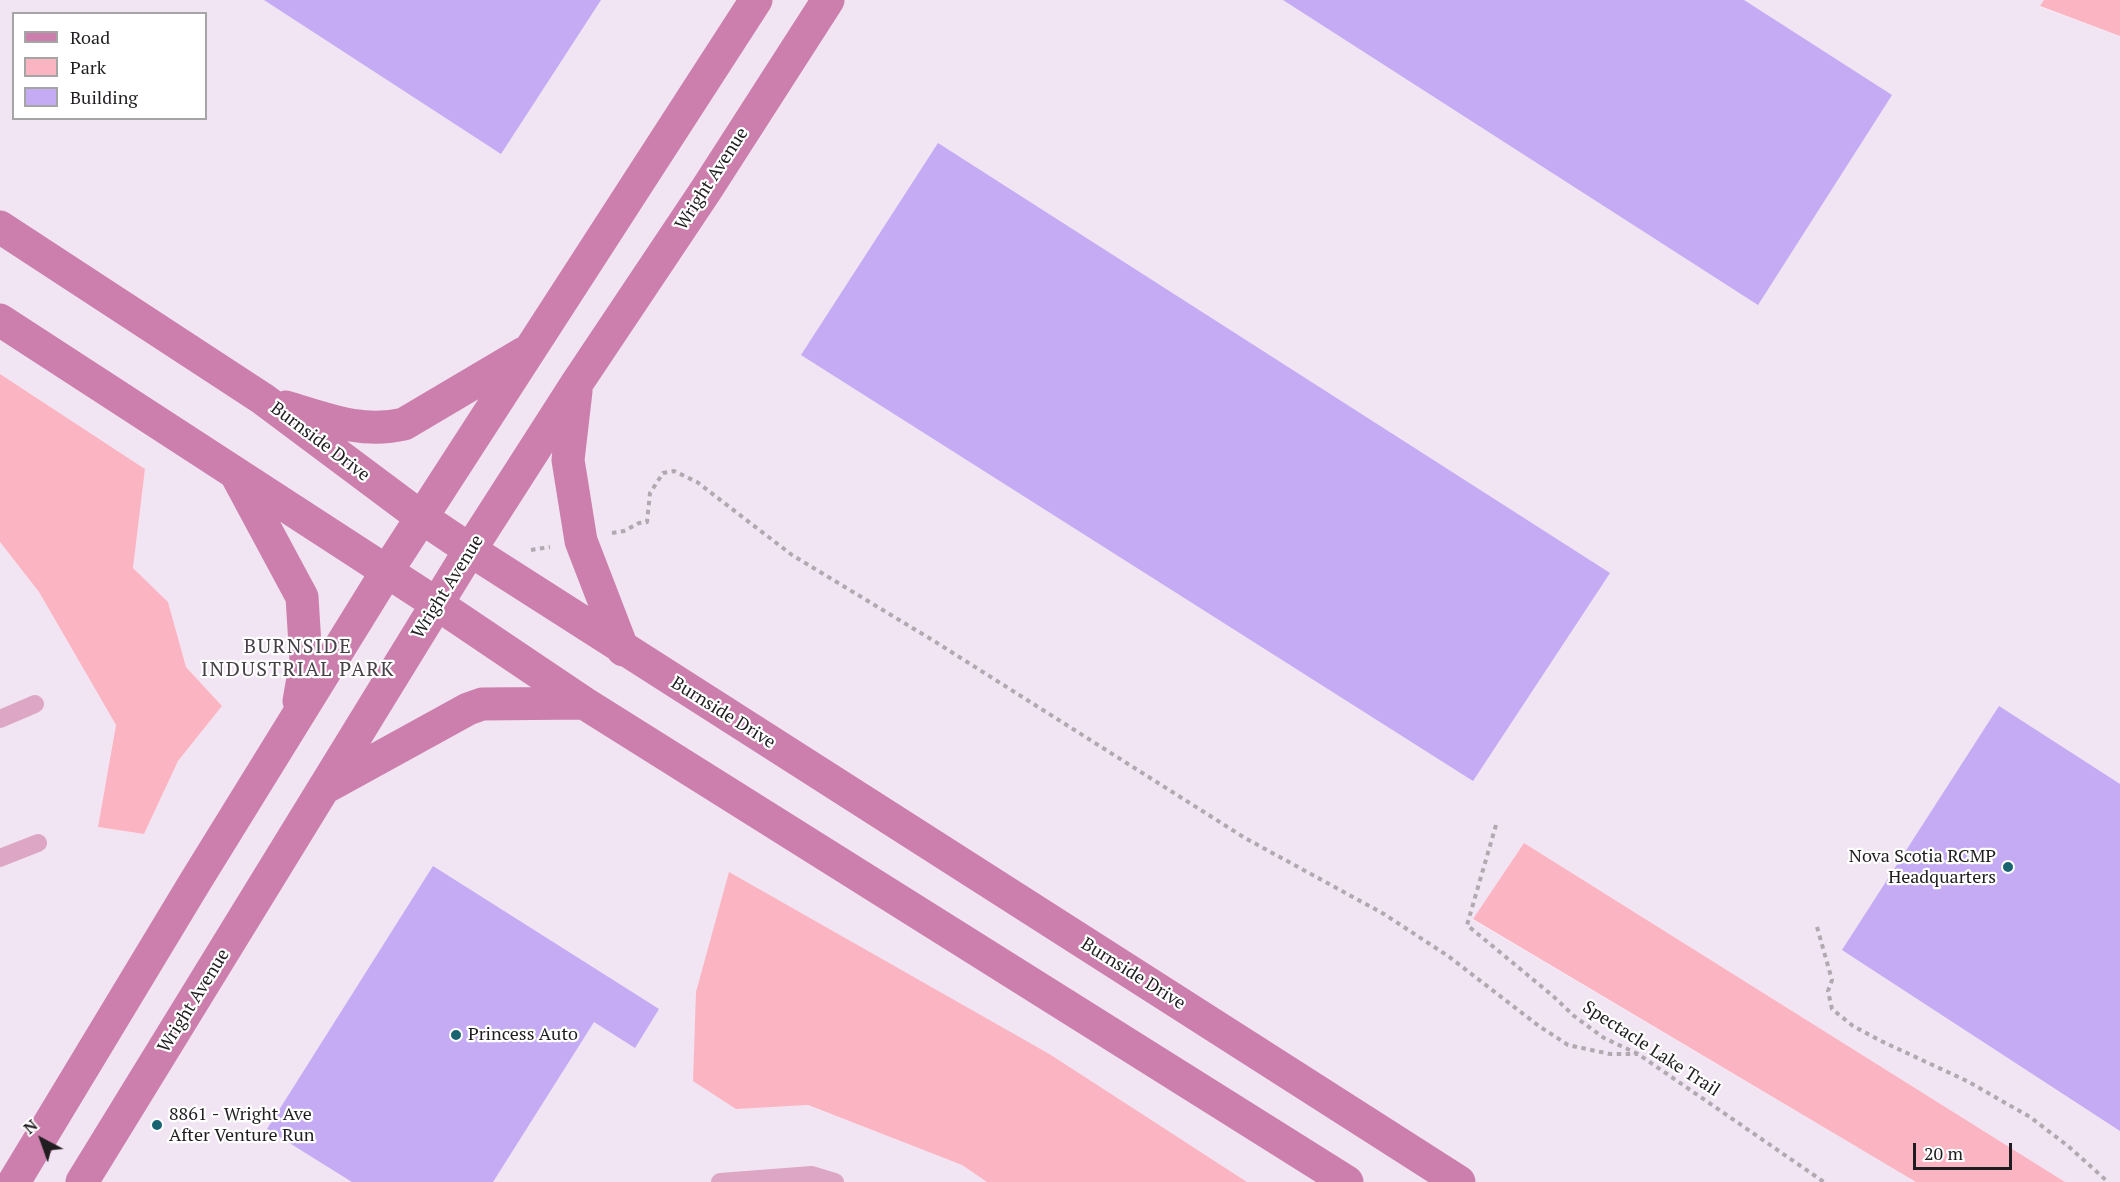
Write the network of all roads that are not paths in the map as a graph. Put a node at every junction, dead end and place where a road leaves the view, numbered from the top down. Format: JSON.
{"nodes":[{"id":1,"x":756,"y":0,"type":"edge"},
{"id":2,"x":828,"y":0,"type":"edge"},
{"id":3,"x":0,"y":227,"type":"edge"},
{"id":4,"x":0,"y":320,"type":"edge"},
{"id":5,"x":530,"y":349,"type":"junction"},
{"id":6,"x":577,"y":383,"type":"junction"},
{"id":7,"x":263,"y":399,"type":"junction"},
{"id":8,"x":236,"y":474,"type":"junction"},
{"id":9,"x":421,"y":517,"type":"junction"},
{"id":10,"x":470,"y":550,"type":"junction"},
{"id":11,"x":387,"y":571,"type":"junction"},
{"id":12,"x":437,"y":604,"type":"junction"},
{"id":13,"x":623,"y":650,"type":"junction"},
{"id":14,"x":35,"y":704,"type":"dead end"},
{"id":15,"x":584,"y":704,"type":"junction"},
{"id":16,"x":297,"y":716,"type":"junction"},
{"id":17,"x":0,"y":719,"type":"edge"},
{"id":18,"x":326,"y":786,"type":"junction"},
{"id":19,"x":38,"y":843,"type":"dead end"},
{"id":20,"x":0,"y":858,"type":"edge"},
{"id":21,"x":14,"y":1182,"type":"edge"},
{"id":22,"x":82,"y":1182,"type":"edge"},
{"id":23,"x":720,"y":1182,"type":"edge"},
{"id":24,"x":835,"y":1182,"type":"edge"},
{"id":25,"x":1347,"y":1182,"type":"edge"},
{"id":26,"x":1459,"y":1182,"type":"edge"}],
"edges":[{"from":1,"to":5,"type":"main road"},
{"from":2,"to":6,"type":"main road","name":"Wright Avenue"},
{"from":3,"to":7,"type":"main road","name":"Burnside Drive"},
{"from":4,"to":8,"type":"main road"},
{"from":5,"to":7,"type":"main road"},
{"from":5,"to":9,"type":"main road"},
{"from":6,"to":10,"type":"main road","name":"Wright Avenue"},
{"from":6,"to":13,"type":"main road"},
{"from":7,"to":9,"type":"main road","name":"Burnside Drive"},
{"from":8,"to":11,"type":"main road"},
{"from":8,"to":16,"type":"main road"},
{"from":9,"to":10,"type":"main road","name":"Burnside Drive"},
{"from":9,"to":11,"type":"main road"},
{"from":10,"to":12,"type":"main road","name":"Wright Avenue"},
{"from":10,"to":13,"type":"main road","name":"Burnside Drive"},
{"from":11,"to":12,"type":"main road"},
{"from":11,"to":16,"type":"main road"},
{"from":12,"to":15,"type":"main road"},
{"from":12,"to":18,"type":"main road","name":"Wright Avenue"},
{"from":13,"to":26,"type":"main road","name":"Burnside Drive"},
{"from":14,"to":17,"type":"lane"},
{"from":15,"to":18,"type":"main road"},
{"from":15,"to":25,"type":"main road"},
{"from":16,"to":21,"type":"main road"},
{"from":18,"to":22,"type":"main road","name":"Wright Avenue"},
{"from":19,"to":20,"type":"lane"},
{"from":23,"to":24,"type":"lane"}]}
